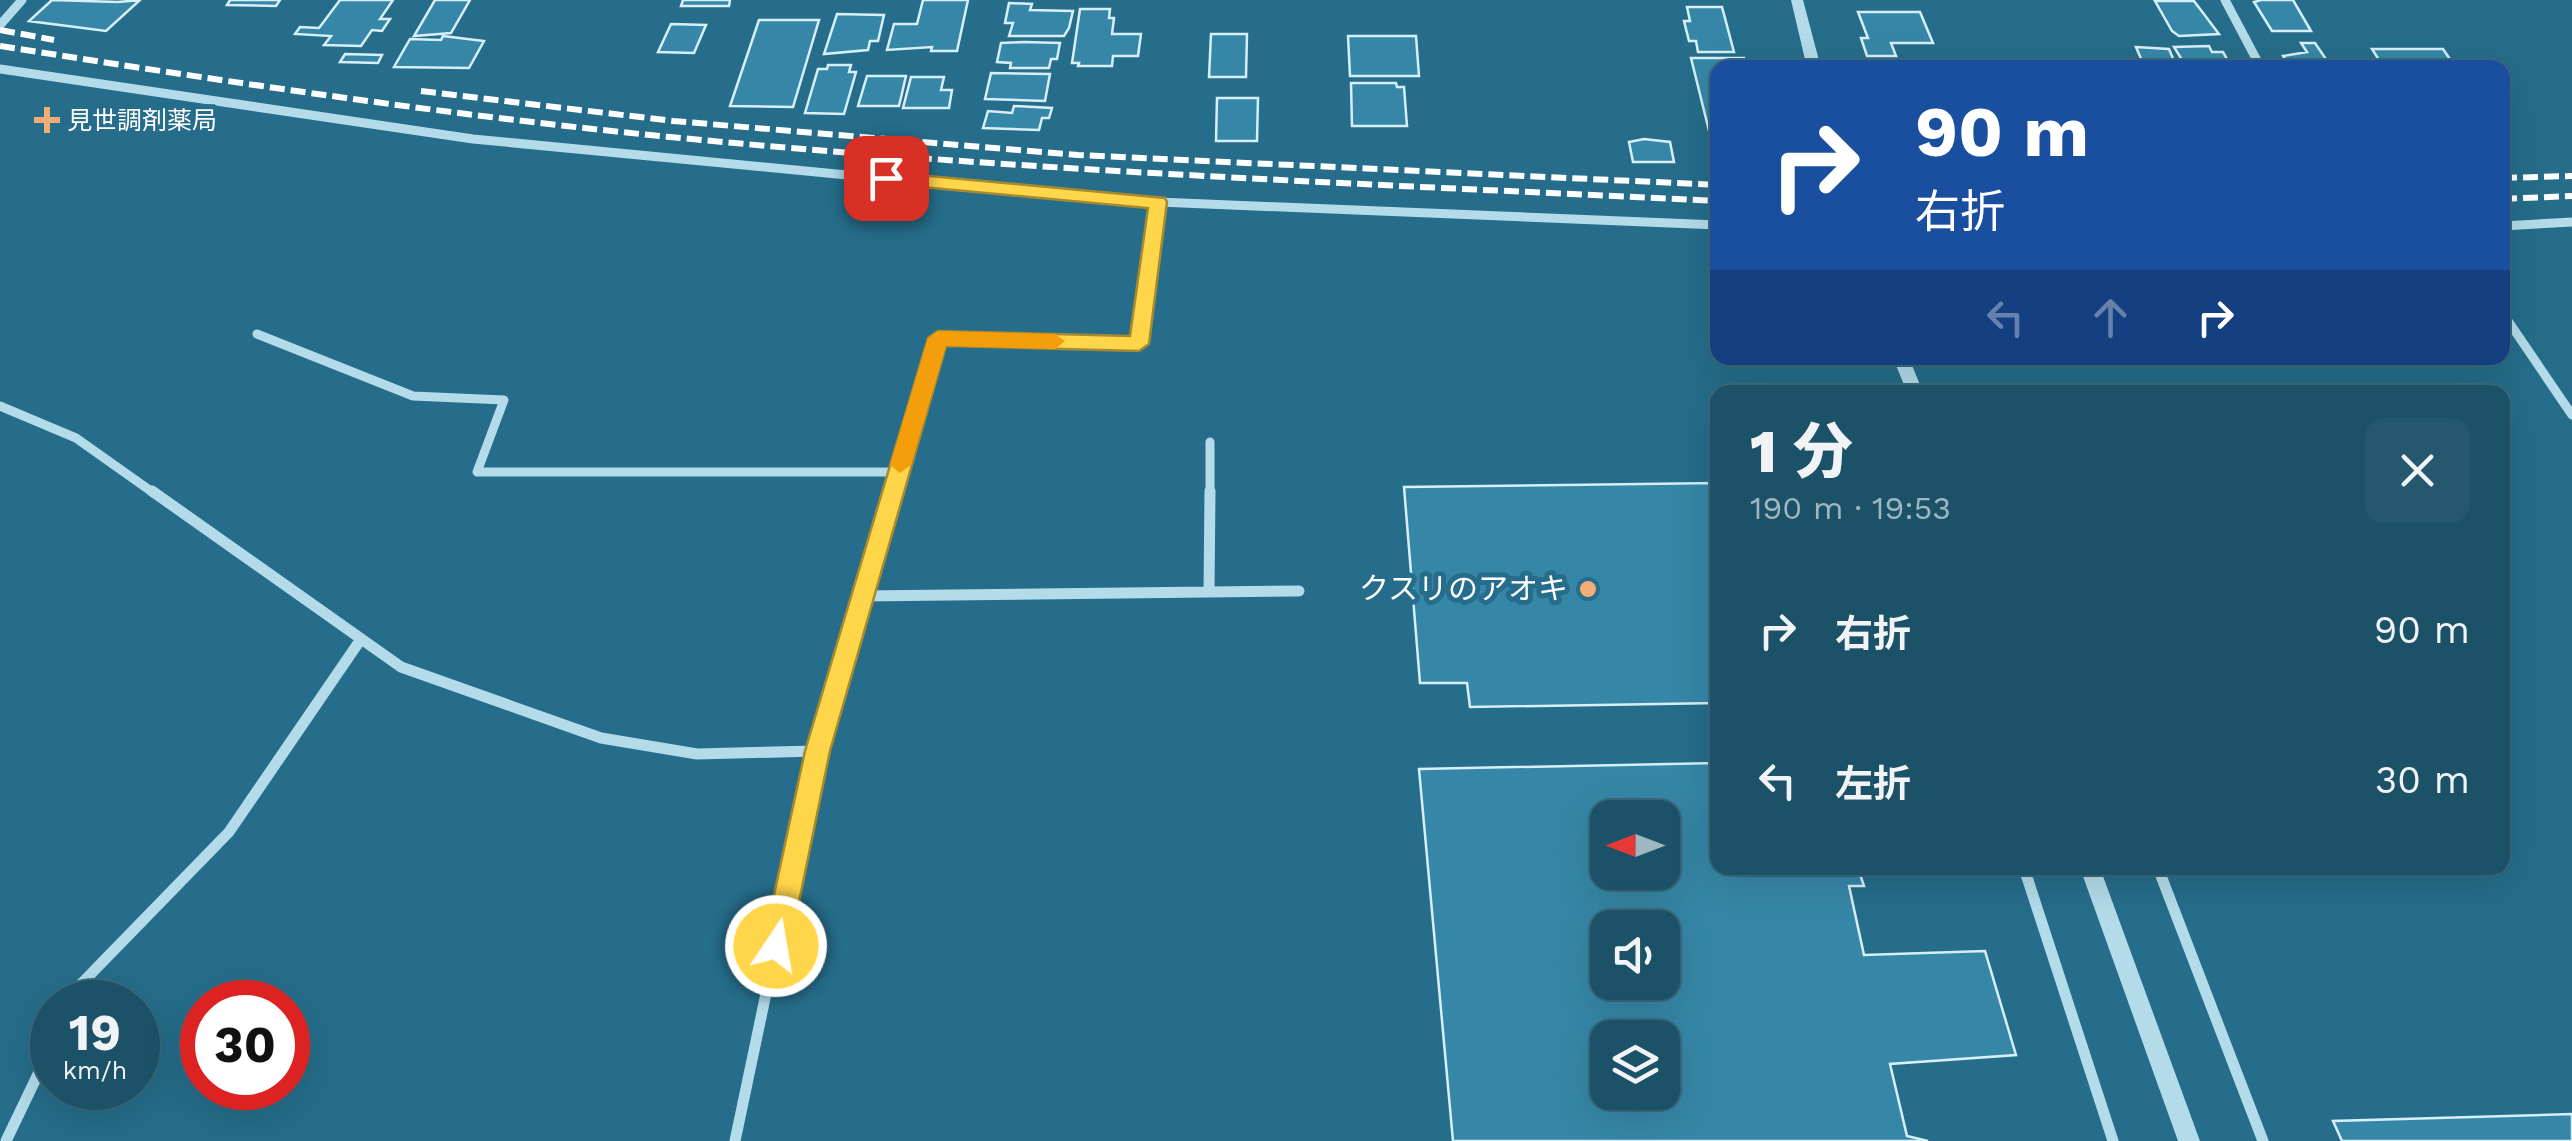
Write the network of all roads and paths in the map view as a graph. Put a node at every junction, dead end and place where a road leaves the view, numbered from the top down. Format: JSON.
{"nodes":[{"id":1,"x":22,"y":0,"type":"edge"},
{"id":2,"x":1797,"y":0,"type":"edge"},
{"id":3,"x":2225,"y":0,"type":"edge"},
{"id":4,"x":0,"y":25,"type":"edge"},
{"id":5,"x":1812,"y":60,"type":"edge"},
{"id":6,"x":2257,"y":60,"type":"edge"},
{"id":7,"x":0,"y":69,"type":"edge"},
{"id":8,"x":1158,"y":202,"type":"junction"},
{"id":9,"x":2572,"y":222,"type":"edge"},
{"id":10,"x":1710,"y":225,"type":"edge"},
{"id":11,"x":2510,"y":226,"type":"edge"},
{"id":12,"x":2510,"y":324,"type":"edge"},
{"id":13,"x":256,"y":334,"type":"dead end"},
{"id":14,"x":0,"y":406,"type":"edge"},
{"id":15,"x":2572,"y":414,"type":"edge"},
{"id":16,"x":1210,"y":442,"type":"dead end"},
{"id":17,"x":898,"y":472,"type":"junction"},
{"id":18,"x":1299,"y":591,"type":"dead end"},
{"id":19,"x":1209,"y":592,"type":"junction"},
{"id":20,"x":862,"y":596,"type":"junction"},
{"id":21,"x":361,"y":639,"type":"junction"},
{"id":22,"x":818,"y":751,"type":"junction"},
{"id":23,"x":2026,"y":875,"type":"edge"},
{"id":24,"x":2093,"y":875,"type":"edge"},
{"id":25,"x":2161,"y":875,"type":"edge"},
{"id":26,"x":84,"y":980,"type":"edge"},
{"id":27,"x":30,"y":1090,"type":"edge"},
{"id":28,"x":6,"y":1141,"type":"edge"},
{"id":29,"x":735,"y":1141,"type":"edge"},
{"id":30,"x":2114,"y":1141,"type":"edge"},
{"id":31,"x":2189,"y":1141,"type":"edge"},
{"id":32,"x":2263,"y":1141,"type":"edge"}],
"edges":[{"from":1,"to":4,"type":"street"},
{"from":2,"to":5,"type":"street"},
{"from":3,"to":6,"type":"street"},
{"from":7,"to":8,"type":"street"},
{"from":8,"to":10,"type":"street"},
{"from":8,"to":17,"type":"street"},
{"from":9,"to":11,"type":"street"},
{"from":12,"to":15,"type":"street"},
{"from":13,"to":17,"type":"street"},
{"from":14,"to":21,"type":"street"},
{"from":16,"to":19,"type":"street"},
{"from":17,"to":20,"type":"street"},
{"from":18,"to":19,"type":"street"},
{"from":19,"to":20,"type":"street"},
{"from":20,"to":22,"type":"street"},
{"from":21,"to":22,"type":"street"},
{"from":21,"to":26,"type":"street"},
{"from":22,"to":29,"type":"street"},
{"from":23,"to":30,"type":"street"},
{"from":24,"to":31,"type":"street"},
{"from":25,"to":32,"type":"street"},
{"from":27,"to":28,"type":"street"}]}
